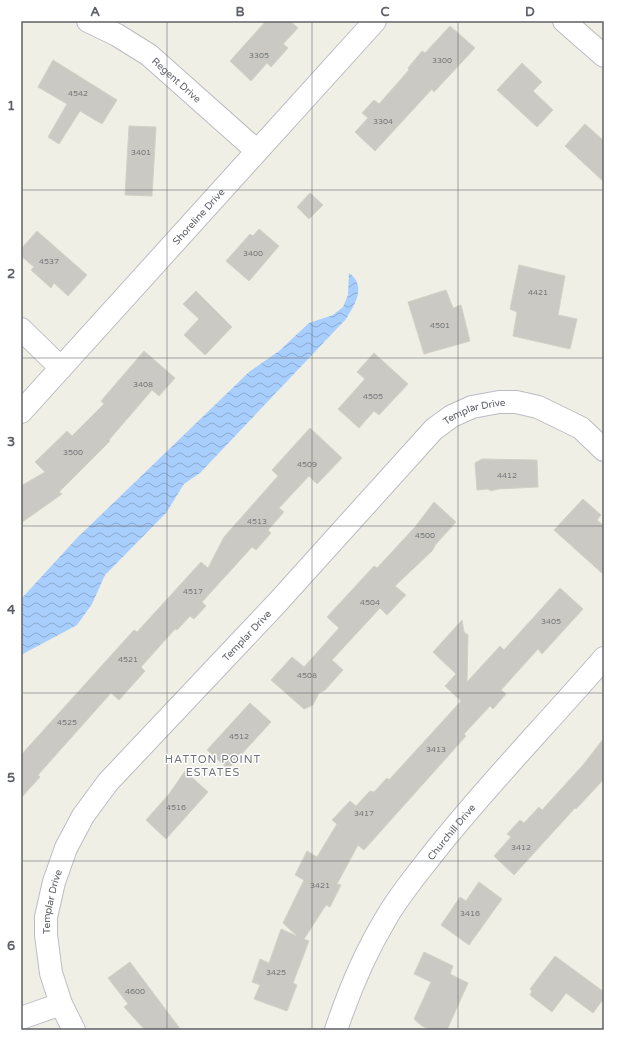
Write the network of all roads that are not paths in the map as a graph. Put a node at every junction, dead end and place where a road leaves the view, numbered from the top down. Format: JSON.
{"nodes":[{"id":1,"x":88,"y":21,"type":"edge"},
{"id":2,"x":375,"y":21,"type":"edge"},
{"id":3,"x":564,"y":21,"type":"edge"},
{"id":4,"x":604,"y":56,"type":"edge"},
{"id":5,"x":257,"y":152,"type":"junction"},
{"id":6,"x":21,"y":329,"type":"edge"},
{"id":7,"x":61,"y":368,"type":"junction"},
{"id":8,"x":21,"y":412,"type":"edge"},
{"id":9,"x":604,"y":450,"type":"edge"},
{"id":10,"x":604,"y":658,"type":"edge"},
{"id":11,"x":61,"y":1004,"type":"junction"},
{"id":12,"x":21,"y":1018,"type":"edge"},
{"id":13,"x":74,"y":1030,"type":"edge"},
{"id":14,"x":336,"y":1030,"type":"edge"}],
"edges":[{"from":1,"to":5,"type":"street","name":"Regent Drive"},
{"from":2,"to":5,"type":"street","name":"Shoreline Drive"},
{"from":3,"to":4,"type":"street"},
{"from":5,"to":7,"type":"street","name":"Shoreline Drive"},
{"from":6,"to":7,"type":"street"},
{"from":7,"to":8,"type":"street","name":"Shoreline Drive"},
{"from":9,"to":11,"type":"street","name":"Templar Drive"},
{"from":10,"to":14,"type":"street","name":"Churchill Drive"},
{"from":11,"to":12,"type":"street"},
{"from":11,"to":13,"type":"street","name":"Templar Drive"}]}
